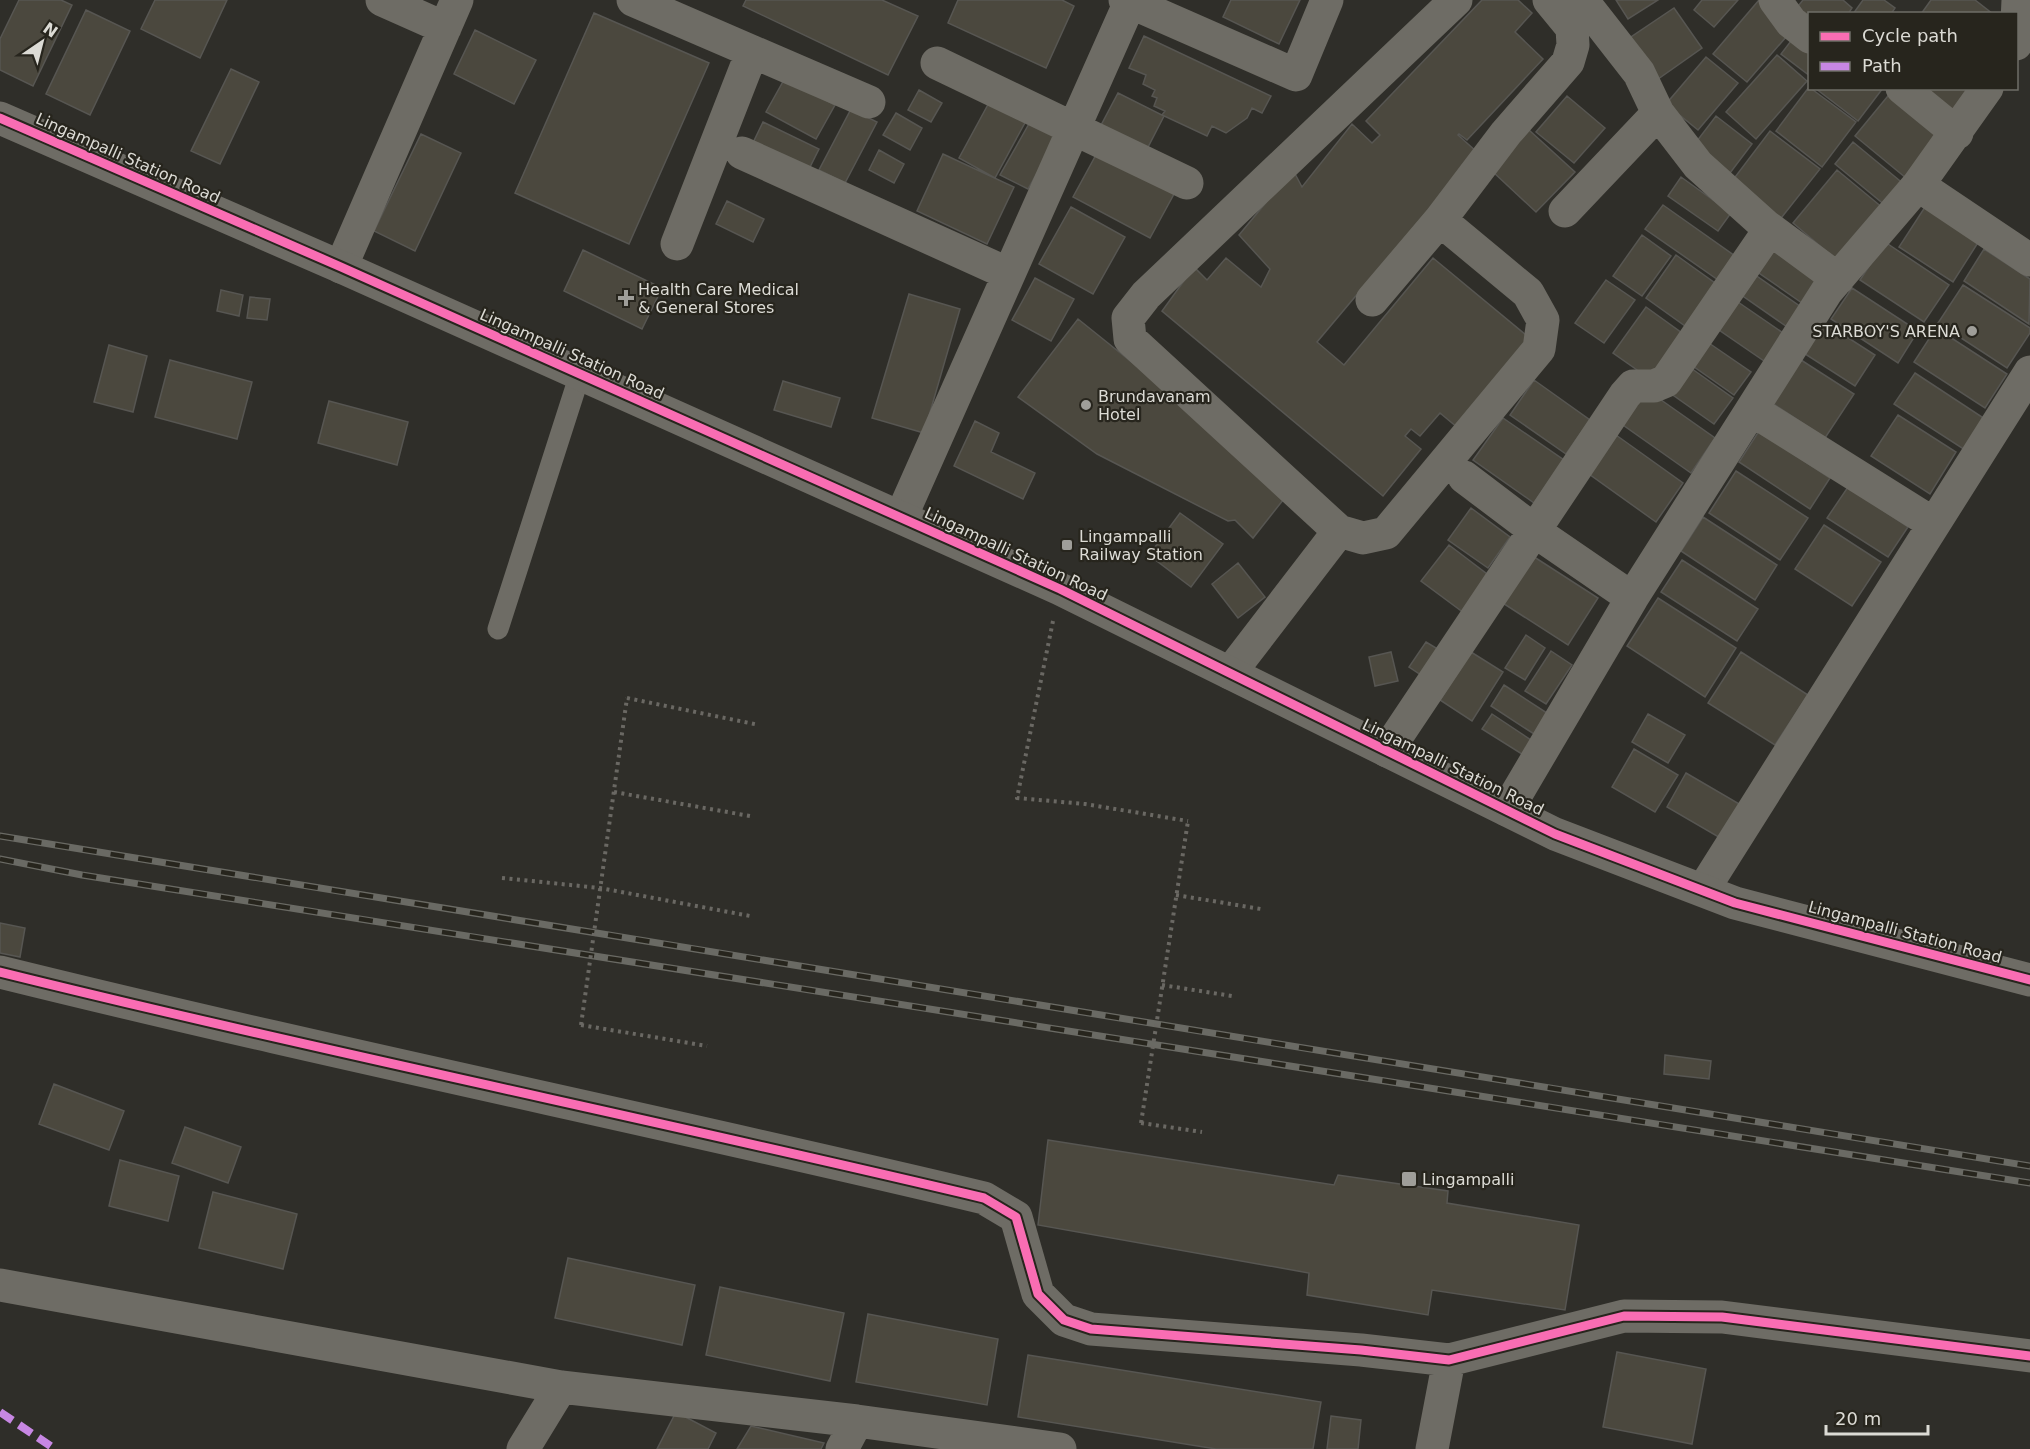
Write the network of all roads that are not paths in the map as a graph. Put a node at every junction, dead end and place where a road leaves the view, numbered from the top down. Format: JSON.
{"nodes":[{"id":1,"x":382,"y":0,"type":"edge"},
{"id":2,"x":633,"y":0,"type":"edge"},
{"id":3,"x":1327,"y":0,"type":"edge"},
{"id":4,"x":1456,"y":0,"type":"edge"},
{"id":5,"x":1549,"y":0,"type":"edge"},
{"id":6,"x":1582,"y":0,"type":"edge"},
{"id":7,"x":1775,"y":0,"type":"edge"},
{"id":8,"x":2018,"y":0,"type":"edge"},
{"id":9,"x":1128,"y":1,"type":"edge"},
{"id":10,"x":451,"y":14,"type":"edge"},
{"id":11,"x":1808,"y":36,"type":"edge"},
{"id":12,"x":2022,"y":43,"type":"edge"},
{"id":13,"x":752,"y":52,"type":"junction"},
{"id":14,"x":937,"y":63,"type":"dead end"},
{"id":15,"x":1904,"y":90,"type":"edge"},
{"id":16,"x":1986,"y":90,"type":"edge"},
{"id":17,"x":869,"y":102,"type":"dead end"},
{"id":18,"x":1658,"y":112,"type":"junction"},
{"id":19,"x":0,"y":118,"type":"edge"},
{"id":20,"x":1074,"y":129,"type":"junction"},
{"id":21,"x":1957,"y":133,"type":"junction"},
{"id":22,"x":742,"y":153,"type":"dead end"},
{"id":23,"x":1187,"y":183,"type":"dead end"},
{"id":24,"x":1918,"y":185,"type":"junction"},
{"id":25,"x":1565,"y":211,"type":"dead end"},
{"id":26,"x":1440,"y":220,"type":"junction"},
{"id":27,"x":1770,"y":229,"type":"junction"},
{"id":28,"x":677,"y":244,"type":"dead end"},
{"id":29,"x":2030,"y":260,"type":"edge"},
{"id":30,"x":340,"y":267,"type":"junction"},
{"id":31,"x":1010,"y":274,"type":"junction"},
{"id":32,"x":1838,"y":279,"type":"junction"},
{"id":33,"x":1372,"y":300,"type":"dead end"},
{"id":34,"x":2030,"y":372,"type":"edge"},
{"id":35,"x":580,"y":374,"type":"junction"},
{"id":36,"x":1752,"y":410,"type":"junction"},
{"id":37,"x":1464,"y":477,"type":"dead end"},
{"id":38,"x":901,"y":518,"type":"junction"},
{"id":39,"x":1934,"y":524,"type":"junction"},
{"id":40,"x":1535,"y":530,"type":"junction"},
{"id":41,"x":1339,"y":531,"type":"junction"},
{"id":42,"x":1632,"y":598,"type":"junction"},
{"id":43,"x":498,"y":629,"type":"dead end"},
{"id":44,"x":1230,"y":673,"type":"junction"},
{"id":45,"x":1387,"y":751,"type":"junction"},
{"id":46,"x":1507,"y":810,"type":"junction"},
{"id":47,"x":1703,"y":890,"type":"junction"},
{"id":48,"x":0,"y":972,"type":"edge"},
{"id":49,"x":2030,"y":980,"type":"edge"},
{"id":50,"x":0,"y":1285,"type":"edge"},
{"id":51,"x":2030,"y":1356,"type":"edge"},
{"id":52,"x":1449,"y":1360,"type":"junction"},
{"id":53,"x":561,"y":1387,"type":"junction"},
{"id":54,"x":857,"y":1421,"type":"junction"},
{"id":55,"x":523,"y":1449,"type":"edge"},
{"id":56,"x":842,"y":1449,"type":"edge"},
{"id":57,"x":1054,"y":1449,"type":"edge"},
{"id":58,"x":1432,"y":1449,"type":"edge"}],
"edges":[{"from":1,"to":10,"type":"street"},
{"from":2,"to":13,"type":"street"},
{"from":3,"to":9,"type":"street"},
{"from":4,"to":41,"type":"street"},
{"from":5,"to":26,"type":"street"},
{"from":6,"to":18,"type":"street"},
{"from":7,"to":11,"type":"street"},
{"from":8,"to":12,"type":"street"},
{"from":9,"to":20,"type":"street"},
{"from":10,"to":30,"type":"street"},
{"from":13,"to":17,"type":"street"},
{"from":13,"to":28,"type":"street"},
{"from":14,"to":20,"type":"street"},
{"from":15,"to":21,"type":"street"},
{"from":16,"to":21,"type":"street"},
{"from":18,"to":25,"type":"street"},
{"from":18,"to":27,"type":"street"},
{"from":19,"to":30,"type":"street","name":"Lingampalli Station Road"},
{"from":20,"to":23,"type":"street"},
{"from":20,"to":31,"type":"street"},
{"from":21,"to":24,"type":"street"},
{"from":22,"to":31,"type":"street"},
{"from":24,"to":29,"type":"street"},
{"from":24,"to":32,"type":"street"},
{"from":26,"to":33,"type":"street"},
{"from":26,"to":41,"type":"street"},
{"from":27,"to":32,"type":"street"},
{"from":27,"to":40,"type":"street"},
{"from":30,"to":35,"type":"street","name":"Lingampalli Station Road"},
{"from":31,"to":38,"type":"street"},
{"from":32,"to":36,"type":"street"},
{"from":34,"to":39,"type":"street"},
{"from":35,"to":38,"type":"street","name":"Lingampalli Station Road"},
{"from":35,"to":43,"type":"lane"},
{"from":36,"to":39,"type":"street"},
{"from":36,"to":42,"type":"street"},
{"from":37,"to":40,"type":"street"},
{"from":38,"to":44,"type":"street","name":"Lingampalli Station Road"},
{"from":39,"to":47,"type":"street"},
{"from":40,"to":42,"type":"street"},
{"from":40,"to":45,"type":"street"},
{"from":41,"to":44,"type":"street"},
{"from":42,"to":46,"type":"street"},
{"from":44,"to":45,"type":"street","name":"Lingampalli Station Road"},
{"from":45,"to":46,"type":"street","name":"Lingampalli Station Road"},
{"from":46,"to":47,"type":"street","name":"Lingampalli Station Road"},
{"from":47,"to":49,"type":"street","name":"Lingampalli Station Road"},
{"from":48,"to":52,"type":"street"},
{"from":50,"to":53,"type":"street"},
{"from":51,"to":52,"type":"street"},
{"from":52,"to":58,"type":"street"},
{"from":53,"to":54,"type":"street"},
{"from":53,"to":55,"type":"street"},
{"from":54,"to":56,"type":"street"},
{"from":54,"to":57,"type":"street"}]}
